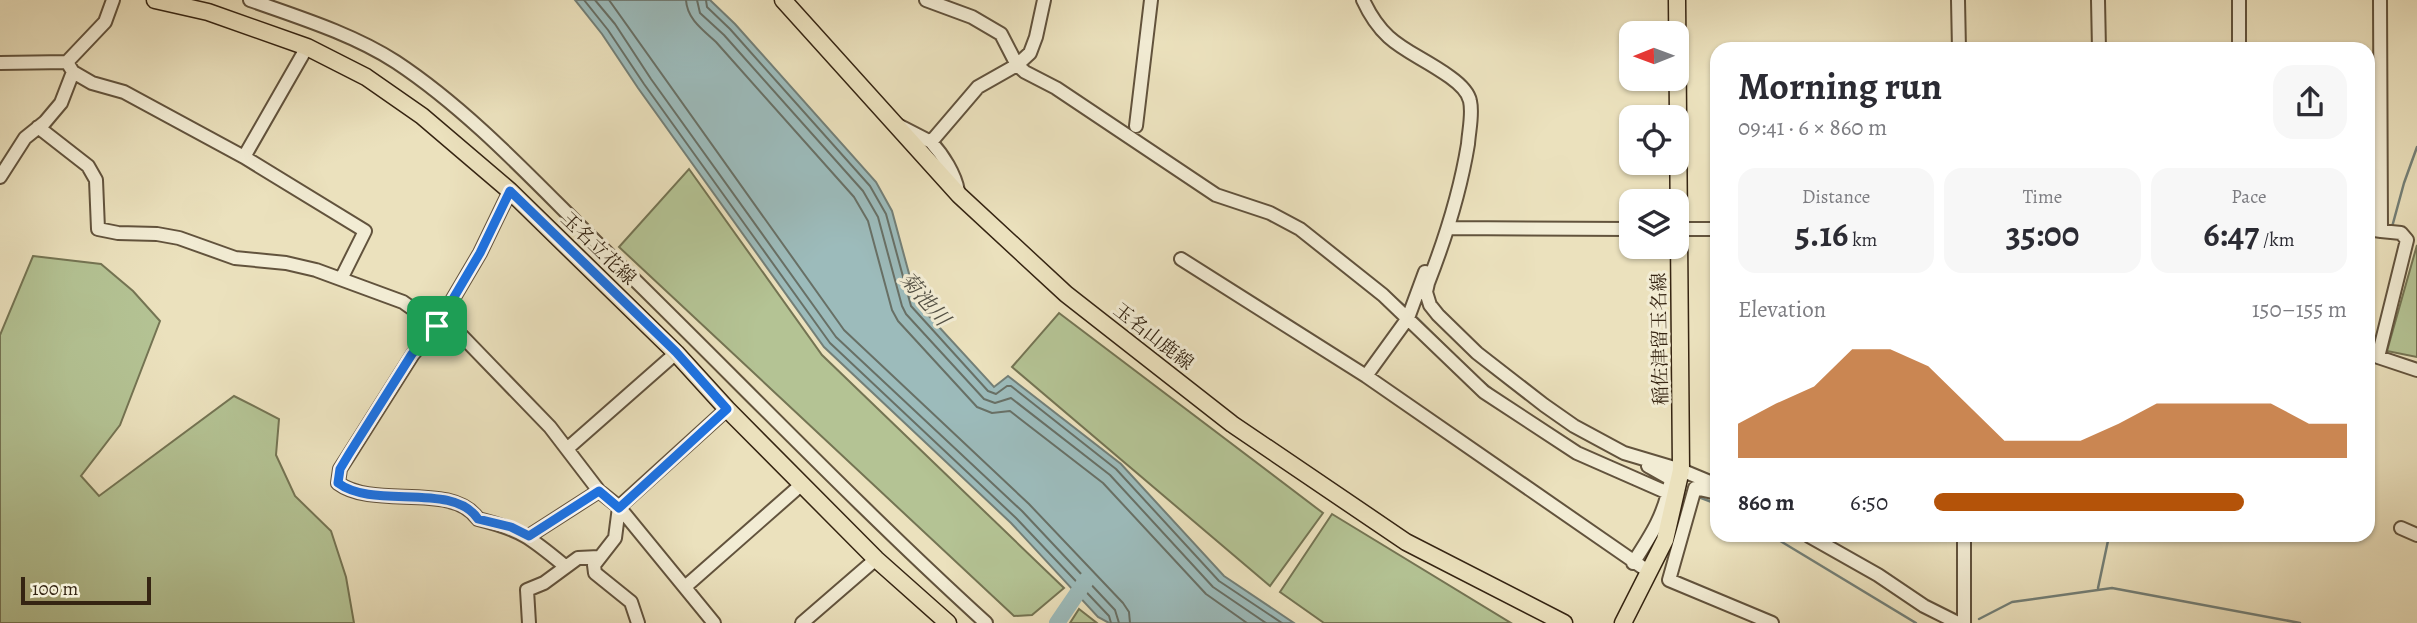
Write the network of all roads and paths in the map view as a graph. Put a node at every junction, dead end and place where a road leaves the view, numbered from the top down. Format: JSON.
{"nodes":[{"id":1,"x":113,"y":0,"type":"edge"},
{"id":2,"x":155,"y":0,"type":"edge"},
{"id":3,"x":250,"y":0,"type":"edge"},
{"id":4,"x":783,"y":0,"type":"edge"},
{"id":5,"x":926,"y":0,"type":"edge"},
{"id":6,"x":1044,"y":0,"type":"edge"},
{"id":7,"x":1151,"y":0,"type":"edge"},
{"id":8,"x":1363,"y":0,"type":"edge"},
{"id":9,"x":1677,"y":0,"type":"edge"},
{"id":10,"x":1958,"y":0,"type":"edge"},
{"id":11,"x":2098,"y":0,"type":"edge"},
{"id":12,"x":2239,"y":0,"type":"edge"},
{"id":13,"x":2380,"y":0,"type":"edge"},
{"id":14,"x":1959,"y":42,"type":"edge"},
{"id":15,"x":2099,"y":42,"type":"edge"},
{"id":16,"x":2239,"y":42,"type":"edge"},
{"id":17,"x":307,"y":47,"type":"junction"},
{"id":18,"x":1021,"y":61,"type":"junction"},
{"id":19,"x":0,"y":63,"type":"edge"},
{"id":20,"x":70,"y":67,"type":"junction"},
{"id":21,"x":892,"y":122,"type":"junction"},
{"id":22,"x":1136,"y":126,"type":"dead end"},
{"id":23,"x":38,"y":127,"type":"junction"},
{"id":24,"x":931,"y":142,"type":"junction"},
{"id":25,"x":244,"y":157,"type":"junction"},
{"id":26,"x":0,"y":177,"type":"edge"},
{"id":27,"x":1678,"y":189,"type":"edge"},
{"id":28,"x":510,"y":191,"type":"junction"},
{"id":29,"x":959,"y":195,"type":"junction"},
{"id":30,"x":1449,"y":228,"type":"junction"},
{"id":31,"x":1619,"y":229,"type":"edge"},
{"id":32,"x":1689,"y":229,"type":"edge"},
{"id":33,"x":1710,"y":229,"type":"edge"},
{"id":34,"x":2375,"y":230,"type":"edge"},
{"id":35,"x":2381,"y":231,"type":"junction"},
{"id":36,"x":1441,"y":250,"type":"junction"},
{"id":37,"x":1181,"y":259,"type":"dead end"},
{"id":38,"x":1678,"y":259,"type":"edge"},
{"id":39,"x":342,"y":278,"type":"junction"},
{"id":40,"x":1410,"y":312,"type":"junction"},
{"id":41,"x":437,"y":326,"type":"junction"},
{"id":42,"x":2375,"y":350,"type":"edge"},
{"id":43,"x":676,"y":352,"type":"junction"},
{"id":44,"x":2375,"y":358,"type":"edge"},
{"id":45,"x":2417,"y":370,"type":"edge"},
{"id":46,"x":1366,"y":376,"type":"junction"},
{"id":47,"x":727,"y":409,"type":"junction"},
{"id":48,"x":568,"y":448,"type":"junction"},
{"id":49,"x":1625,"y":453,"type":"junction"},
{"id":50,"x":1681,"y":470,"type":"junction"},
{"id":51,"x":1710,"y":482,"type":"edge"},
{"id":52,"x":802,"y":484,"type":"junction"},
{"id":53,"x":599,"y":491,"type":"junction"},
{"id":54,"x":1710,"y":491,"type":"edge"},
{"id":55,"x":1668,"y":493,"type":"junction"},
{"id":56,"x":619,"y":508,"type":"junction"},
{"id":57,"x":2400,"y":528,"type":"dead end"},
{"id":58,"x":2417,"y":535,"type":"edge"},
{"id":59,"x":529,"y":536,"type":"junction"},
{"id":60,"x":1820,"y":542,"type":"edge"},
{"id":61,"x":1964,"y":542,"type":"edge"},
{"id":62,"x":599,"y":556,"type":"junction"},
{"id":63,"x":876,"y":559,"type":"junction"},
{"id":64,"x":566,"y":567,"type":"junction"},
{"id":65,"x":685,"y":587,"type":"junction"},
{"id":66,"x":529,"y":623,"type":"edge"},
{"id":67,"x":638,"y":623,"type":"edge"},
{"id":68,"x":714,"y":623,"type":"edge"},
{"id":69,"x":802,"y":623,"type":"edge"},
{"id":70,"x":948,"y":623,"type":"edge"},
{"id":71,"x":986,"y":623,"type":"edge"},
{"id":72,"x":1564,"y":623,"type":"edge"},
{"id":73,"x":1623,"y":623,"type":"edge"},
{"id":74,"x":1772,"y":623,"type":"edge"},
{"id":75,"x":1958,"y":623,"type":"edge"},
{"id":76,"x":1964,"y":623,"type":"edge"}],
"edges":[{"from":1,"to":20,"type":"street"},
{"from":2,"to":17,"type":"main road","name":"玉名立花線"},
{"from":3,"to":71,"type":"street"},
{"from":4,"to":21,"type":"main road","name":"玉名山鹿線"},
{"from":5,"to":18,"type":"street"},
{"from":6,"to":18,"type":"street"},
{"from":7,"to":22,"type":"street"},
{"from":8,"to":30,"type":"street"},
{"from":9,"to":27,"type":"main road","name":"稲佐津留玉名線"},
{"from":10,"to":14,"type":"street"},
{"from":11,"to":15,"type":"street"},
{"from":12,"to":16,"type":"street"},
{"from":13,"to":35,"type":"street"},
{"from":17,"to":25,"type":"street"},
{"from":17,"to":28,"type":"main road","name":"玉名立花線"},
{"from":18,"to":24,"type":"street"},
{"from":18,"to":40,"type":"street"},
{"from":19,"to":20,"type":"street"},
{"from":20,"to":23,"type":"street"},
{"from":20,"to":25,"type":"street"},
{"from":21,"to":24,"type":"street"},
{"from":21,"to":29,"type":"main road","name":"玉名山鹿線"},
{"from":23,"to":26,"type":"street"},
{"from":23,"to":39,"type":"street"},
{"from":24,"to":29,"type":"street"},
{"from":25,"to":39,"type":"street"},
{"from":28,"to":41,"type":"street"},
{"from":28,"to":43,"type":"main road","name":"玉名立花線"},
{"from":29,"to":72,"type":"main road","name":"玉名山鹿線"},
{"from":30,"to":31,"type":"street"},
{"from":30,"to":36,"type":"street"},
{"from":32,"to":33,"type":"street"},
{"from":34,"to":35,"type":"street"},
{"from":35,"to":42,"type":"street"},
{"from":36,"to":40,"type":"street"},
{"from":36,"to":49,"type":"street"},
{"from":37,"to":46,"type":"street"},
{"from":38,"to":50,"type":"main road","name":"稲佐津留玉名線"},
{"from":39,"to":41,"type":"street"},
{"from":40,"to":46,"type":"street"},
{"from":40,"to":55,"type":"street"},
{"from":41,"to":48,"type":"street"},
{"from":41,"to":59,"type":"street"},
{"from":43,"to":47,"type":"main road","name":"玉名立花線"},
{"from":43,"to":48,"type":"street"},
{"from":44,"to":45,"type":"street"},
{"from":46,"to":55,"type":"street"},
{"from":47,"to":52,"type":"main road","name":"玉名立花線"},
{"from":47,"to":56,"type":"street"},
{"from":48,"to":53,"type":"street"},
{"from":49,"to":50,"type":"street"},
{"from":49,"to":55,"type":"street"},
{"from":50,"to":51,"type":"street"},
{"from":50,"to":73,"type":"main road","name":"稲佐津留玉名線"},
{"from":52,"to":63,"type":"main road","name":"玉名立花線"},
{"from":52,"to":65,"type":"street"},
{"from":53,"to":56,"type":"street"},
{"from":53,"to":59,"type":"street"},
{"from":54,"to":74,"type":"street"},
{"from":56,"to":62,"type":"street"},
{"from":56,"to":65,"type":"street"},
{"from":57,"to":58,"type":"street"},
{"from":59,"to":64,"type":"street"},
{"from":60,"to":75,"type":"street"},
{"from":61,"to":76,"type":"street"},
{"from":62,"to":64,"type":"street"},
{"from":62,"to":67,"type":"street"},
{"from":63,"to":69,"type":"street"},
{"from":63,"to":70,"type":"main road","name":"玉名立花線"},
{"from":64,"to":66,"type":"street"},
{"from":65,"to":68,"type":"street"}]}
